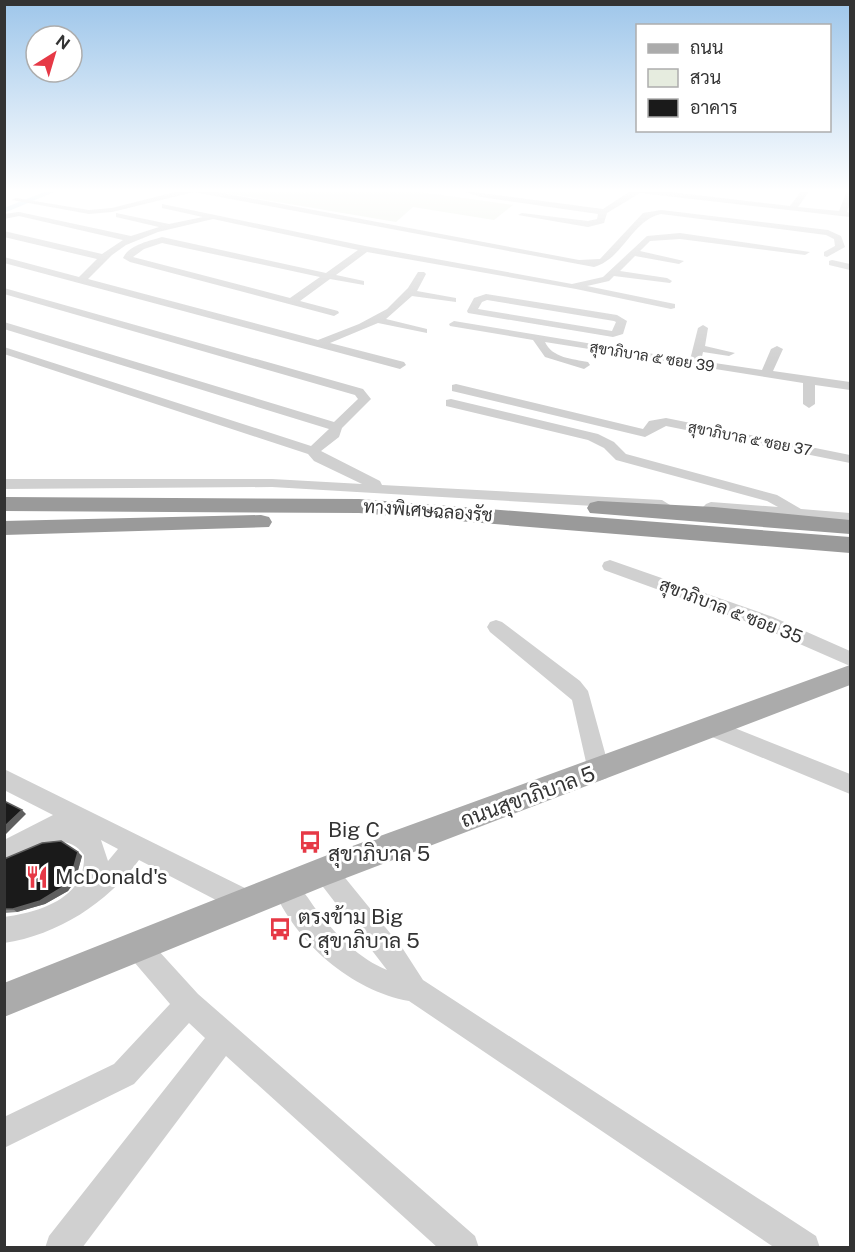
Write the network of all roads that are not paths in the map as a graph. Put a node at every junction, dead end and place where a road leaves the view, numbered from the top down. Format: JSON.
{"nodes":[{"id":1,"x":65,"y":248,"type":"edge"},
{"id":2,"x":116,"y":248,"type":"edge"},
{"id":3,"x":139,"y":248,"type":"edge"},
{"id":4,"x":201,"y":248,"type":"edge"},
{"id":5,"x":502,"y":248,"type":"edge"},
{"id":6,"x":615,"y":248,"type":"edge"},
{"id":7,"x":638,"y":248,"type":"edge"},
{"id":8,"x":754,"y":248,"type":"edge"},
{"id":9,"x":813,"y":248,"type":"edge"},
{"id":10,"x":839,"y":248,"type":"edge"},
{"id":11,"x":365,"y":249,"type":"joint"},
{"id":12,"x":633,"y":253,"type":"junction"},
{"id":13,"x":811,"y":254,"type":"junction"},
{"id":14,"x":102,"y":257,"type":"junction"},
{"id":15,"x":412,"y":257,"type":"junction"},
{"id":16,"x":831,"y":259,"type":"junction"},
{"id":17,"x":4,"y":260,"type":"edge"},
{"id":18,"x":680,"y":261,"type":"dead end"},
{"id":19,"x":850,"y":262,"type":"edge"},
{"id":20,"x":451,"y":265,"type":"junction"},
{"id":21,"x":850,"y":267,"type":"edge"},
{"id":22,"x":612,"y":273,"type":"junction"},
{"id":23,"x":421,"y":274,"type":"junction"},
{"id":24,"x":327,"y":276,"type":"junction"},
{"id":25,"x":82,"y":280,"type":"junction"},
{"id":26,"x":667,"y":281,"type":"dead end"},
{"id":27,"x":360,"y":283,"type":"dead end"},
{"id":28,"x":572,"y":286,"type":"junction"},
{"id":29,"x":4,"y":291,"type":"edge"},
{"id":30,"x":413,"y":293,"type":"junction"},
{"id":31,"x":452,"y":300,"type":"dead end"},
{"id":32,"x":292,"y":302,"type":"junction"},
{"id":33,"x":671,"y":306,"type":"dead end"},
{"id":34,"x":334,"y":313,"type":"dead end"},
{"id":35,"x":540,"y":314,"type":"junction"},
{"id":36,"x":378,"y":320,"type":"junction"},
{"id":37,"x":454,"y":324,"type":"dead end"},
{"id":38,"x":4,"y":325,"type":"edge"},
{"id":39,"x":703,"y":328,"type":"dead end"},
{"id":40,"x":423,"y":330,"type":"dead end"},
{"id":41,"x":534,"y":337,"type":"junction"},
{"id":42,"x":317,"y":344,"type":"junction"},
{"id":43,"x":698,"y":348,"type":"junction"},
{"id":44,"x":777,"y":349,"type":"dead end"},
{"id":45,"x":4,"y":350,"type":"edge"},
{"id":46,"x":729,"y":353,"type":"dead end"},
{"id":47,"x":695,"y":364,"type":"junction"},
{"id":48,"x":400,"y":365,"type":"dead end"},
{"id":49,"x":584,"y":365,"type":"dead end"},
{"id":50,"x":766,"y":374,"type":"junction"},
{"id":51,"x":809,"y":379,"type":"junction"},
{"id":52,"x":850,"y":386,"type":"edge"},
{"id":53,"x":456,"y":388,"type":"dead end"},
{"id":54,"x":452,"y":403,"type":"dead end"},
{"id":55,"x":809,"y":404,"type":"dead end"},
{"id":56,"x":336,"y":428,"type":"junction"},
{"id":57,"x":312,"y":451,"type":"junction"},
{"id":58,"x":850,"y":459,"type":"edge"},
{"id":59,"x":4,"y":484,"type":"edge"},
{"id":60,"x":385,"y":488,"type":"junction"},
{"id":61,"x":4,"y":490,"type":"edge"},
{"id":62,"x":4,"y":504,"type":"edge"},
{"id":63,"x":800,"y":513,"type":"junction"},
{"id":64,"x":850,"y":518,"type":"edge"},
{"id":65,"x":850,"y":527,"type":"edge"},
{"id":66,"x":4,"y":528,"type":"edge"},
{"id":67,"x":649,"y":529,"type":"junction"},
{"id":68,"x":850,"y":545,"type":"edge"},
{"id":69,"x":610,"y":566,"type":"dead end"},
{"id":70,"x":496,"y":627,"type":"dead end"},
{"id":71,"x":850,"y":659,"type":"edge"},
{"id":72,"x":850,"y":675,"type":"edge"},
{"id":73,"x":712,"y":728,"type":"junction"},
{"id":74,"x":599,"y":771,"type":"junction"},
{"id":75,"x":4,"y":779,"type":"edge"},
{"id":76,"x":850,"y":784,"type":"edge"},
{"id":77,"x":75,"y":815,"type":"junction"},
{"id":78,"x":44,"y":832,"type":"junction"},
{"id":79,"x":135,"y":846,"type":"junction"},
{"id":80,"x":4,"y":853,"type":"edge"},
{"id":81,"x":325,"y":872,"type":"junction"},
{"id":82,"x":285,"y":888,"type":"junction"},
{"id":83,"x":81,"y":898,"type":"junction"},
{"id":84,"x":248,"y":903,"type":"junction"},
{"id":85,"x":4,"y":930,"type":"edge"},
{"id":86,"x":138,"y":947,"type":"junction"},
{"id":87,"x":414,"y":989,"type":"junction"},
{"id":88,"x":4,"y":1000,"type":"edge"},
{"id":89,"x":188,"y":1004,"type":"junction"},
{"id":90,"x":225,"y":1035,"type":"junction"},
{"id":91,"x":4,"y":1133,"type":"edge"},
{"id":92,"x":61,"y":1248,"type":"edge"},
{"id":93,"x":463,"y":1248,"type":"edge"},
{"id":94,"x":804,"y":1248,"type":"edge"}],
"edges":[{"from":1,"to":14,"type":"street"},
{"from":2,"to":14,"type":"street"},
{"from":3,"to":32,"type":"street"},
{"from":4,"to":24,"type":"street"},
{"from":5,"to":6,"type":"street"},
{"from":7,"to":12,"type":"street"},
{"from":8,"to":13,"type":"street"},
{"from":9,"to":13,"type":"street"},
{"from":10,"to":16,"type":"street"},
{"from":11,"to":15,"type":"street"},
{"from":11,"to":24,"type":"street"},
{"from":12,"to":18,"type":"street"},
{"from":12,"to":22,"type":"street"},
{"from":13,"to":16,"type":"street"},
{"from":13,"to":16,"type":"street"},
{"from":14,"to":25,"type":"street"},
{"from":15,"to":20,"type":"street"},
{"from":15,"to":23,"type":"street"},
{"from":16,"to":19,"type":"street"},
{"from":16,"to":21,"type":"street"},
{"from":17,"to":25,"type":"street"},
{"from":20,"to":23,"type":"street"},
{"from":20,"to":28,"type":"street"},
{"from":22,"to":26,"type":"street"},
{"from":22,"to":28,"type":"street"},
{"from":23,"to":30,"type":"street"},
{"from":24,"to":27,"type":"street"},
{"from":24,"to":32,"type":"street"},
{"from":25,"to":42,"type":"street"},
{"from":28,"to":33,"type":"street"},
{"from":29,"to":56,"type":"street"},
{"from":30,"to":31,"type":"street"},
{"from":30,"to":36,"type":"street"},
{"from":32,"to":34,"type":"street"},
{"from":35,"to":35,"type":"street"},
{"from":35,"to":35,"type":"street"},
{"from":35,"to":41,"type":"street"},
{"from":36,"to":40,"type":"street"},
{"from":36,"to":42,"type":"street"},
{"from":37,"to":41,"type":"street","name":"สุขาภิบาล ๕ ซอย 39"},
{"from":38,"to":56,"type":"street"},
{"from":39,"to":43,"type":"street"},
{"from":41,"to":47,"type":"street","name":"สุขาภิบาล ๕ ซอย 39"},
{"from":41,"to":49,"type":"street"},
{"from":42,"to":48,"type":"street"},
{"from":43,"to":46,"type":"street"},
{"from":43,"to":47,"type":"street"},
{"from":44,"to":50,"type":"street"},
{"from":45,"to":57,"type":"street"},
{"from":47,"to":50,"type":"street","name":"สุขาภิบาล ๕ ซอย 39"},
{"from":50,"to":51,"type":"street","name":"สุขาภิบาล ๕ ซอย 39"},
{"from":51,"to":52,"type":"street","name":"สุขาภิบาล ๕ ซอย 39"},
{"from":51,"to":55,"type":"street"},
{"from":53,"to":58,"type":"street","name":"สุขาภิบาล ๕ ซอย 37"},
{"from":54,"to":63,"type":"street"},
{"from":56,"to":57,"type":"street"},
{"from":57,"to":60,"type":"street"},
{"from":59,"to":60,"type":"street"},
{"from":60,"to":63,"type":"street"},
{"from":61,"to":65,"type":"highway","name":"ทางพิเศษฉลองรัช"},
{"from":62,"to":67,"type":"highway","name":"ทางพิเศษฉลองรัช"},
{"from":63,"to":64,"type":"street"},
{"from":66,"to":67,"type":"highway"},
{"from":67,"to":68,"type":"highway","name":"ทางพิเศษฉลองรัช"},
{"from":69,"to":71,"type":"street","name":"สุขาภิบาล ๕ ซอย 35"},
{"from":70,"to":74,"type":"street"},
{"from":72,"to":73,"type":"main road","name":"ถนนสุขาภิบาล 5"},
{"from":73,"to":74,"type":"main road","name":"ถนนสุขาภิบาล 5"},
{"from":73,"to":76,"type":"street"},
{"from":74,"to":81,"type":"main road","name":"ถนนสุขาภิบาล 5"},
{"from":75,"to":77,"type":"street"},
{"from":77,"to":78,"type":"street"},
{"from":77,"to":79,"type":"street"},
{"from":78,"to":80,"type":"street"},
{"from":78,"to":83,"type":"street"},
{"from":79,"to":83,"type":"street"},
{"from":79,"to":84,"type":"street"},
{"from":81,"to":82,"type":"main road","name":"ถนนสุขาภิบาล 5"},
{"from":81,"to":87,"type":"street"},
{"from":82,"to":84,"type":"main road","name":"ถนนสุขาภิบาล 5"},
{"from":82,"to":87,"type":"street"},
{"from":83,"to":85,"type":"street"},
{"from":84,"to":86,"type":"main road","name":"ถนนสุขาภิบาล 5"},
{"from":86,"to":88,"type":"main road","name":"ถนนสุขาภิบาล 5"},
{"from":86,"to":89,"type":"street"},
{"from":87,"to":94,"type":"street"},
{"from":89,"to":90,"type":"street"},
{"from":89,"to":91,"type":"street"},
{"from":90,"to":92,"type":"street"},
{"from":90,"to":93,"type":"street"}]}
